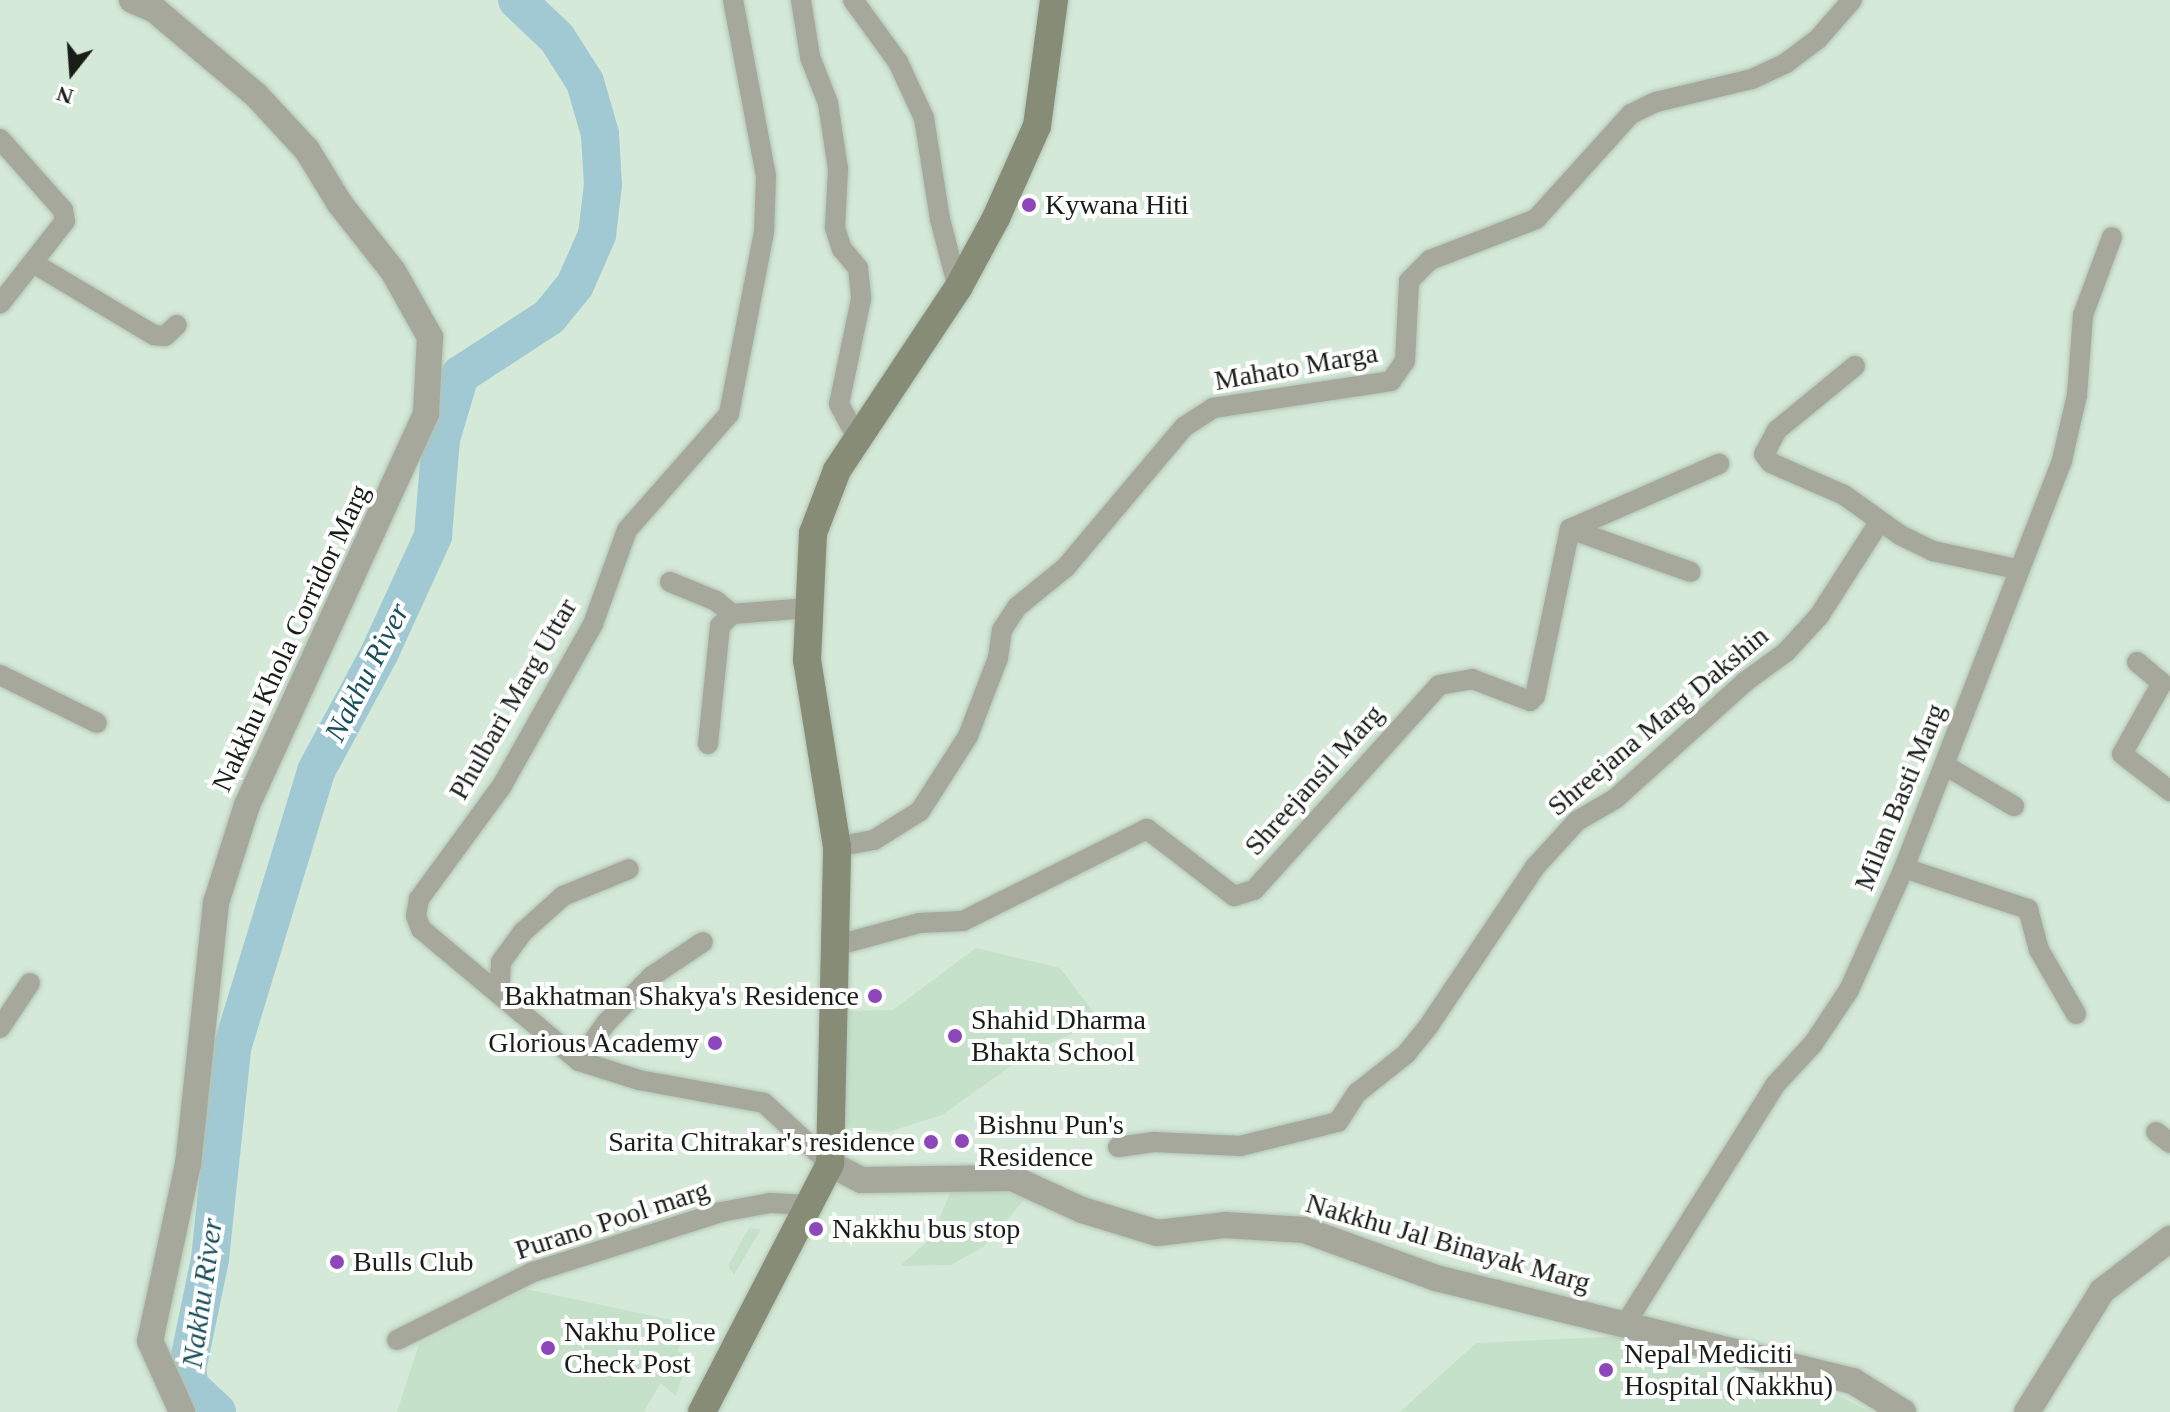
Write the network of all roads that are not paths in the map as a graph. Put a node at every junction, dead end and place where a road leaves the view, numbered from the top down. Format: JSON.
{"nodes":[{"id":1,"x":132,"y":0,"type":"edge"},
{"id":2,"x":733,"y":0,"type":"edge"},
{"id":3,"x":801,"y":0,"type":"edge"},
{"id":4,"x":853,"y":0,"type":"edge"},
{"id":5,"x":1054,"y":0,"type":"edge"},
{"id":6,"x":1852,"y":0,"type":"edge"},
{"id":7,"x":0,"y":139,"type":"edge"},
{"id":8,"x":2112,"y":237,"type":"dead end"},
{"id":9,"x":33,"y":263,"type":"junction"},
{"id":10,"x":958,"y":288,"type":"junction"},
{"id":11,"x":0,"y":304,"type":"edge"},
{"id":12,"x":177,"y":325,"type":"dead end"},
{"id":13,"x":1855,"y":366,"type":"dead end"},
{"id":14,"x":858,"y":439,"type":"junction"},
{"id":15,"x":1719,"y":464,"type":"dead end"},
{"id":16,"x":1880,"y":521,"type":"junction"},
{"id":17,"x":1570,"y":529,"type":"junction"},
{"id":18,"x":2016,"y":569,"type":"junction"},
{"id":19,"x":1691,"y":572,"type":"dead end"},
{"id":20,"x":670,"y":582,"type":"dead end"},
{"id":21,"x":809,"y":608,"type":"junction"},
{"id":22,"x":732,"y":614,"type":"junction"},
{"id":23,"x":2137,"y":662,"type":"dead end"},
{"id":24,"x":0,"y":675,"type":"edge"},
{"id":25,"x":97,"y":723,"type":"dead end"},
{"id":26,"x":708,"y":744,"type":"dead end"},
{"id":27,"x":1946,"y":766,"type":"junction"},
{"id":28,"x":2170,"y":791,"type":"edge"},
{"id":29,"x":2014,"y":806,"type":"dead end"},
{"id":30,"x":837,"y":847,"type":"junction"},
{"id":31,"x":1904,"y":868,"type":"junction"},
{"id":32,"x":629,"y":869,"type":"dead end"},
{"id":33,"x":703,"y":942,"type":"dead end"},
{"id":34,"x":834,"y":946,"type":"junction"},
{"id":35,"x":30,"y":983,"type":"dead end"},
{"id":36,"x":499,"y":993,"type":"junction"},
{"id":37,"x":2076,"y":1014,"type":"dead end"},
{"id":38,"x":0,"y":1028,"type":"edge"},
{"id":39,"x":579,"y":1061,"type":"junction"},
{"id":40,"x":1118,"y":1147,"type":"dead end"},
{"id":41,"x":830,"y":1164,"type":"junction"},
{"id":42,"x":809,"y":1205,"type":"junction"},
{"id":43,"x":2170,"y":1239,"type":"edge"},
{"id":44,"x":1624,"y":1326,"type":"junction"},
{"id":45,"x":397,"y":1340,"type":"dead end"},
{"id":46,"x":182,"y":1412,"type":"edge"},
{"id":47,"x":702,"y":1412,"type":"edge"},
{"id":48,"x":1903,"y":1412,"type":"edge"},
{"id":49,"x":2027,"y":1412,"type":"edge"}],
"edges":[{"from":1,"to":46,"type":"street","name":"Nakkhu Khola Corridor Marg"},
{"from":2,"to":36,"type":"street","name":"Phulbari Marg Uttar"},
{"from":3,"to":14,"type":"street"},
{"from":4,"to":10,"type":"street"},
{"from":5,"to":10,"type":"main road"},
{"from":6,"to":30,"type":"street","name":"Mahato Marga"},
{"from":7,"to":9,"type":"street"},
{"from":8,"to":18,"type":"street","name":"Milan Basti Marg"},
{"from":9,"to":11,"type":"street"},
{"from":9,"to":12,"type":"street"},
{"from":10,"to":14,"type":"main road"},
{"from":13,"to":16,"type":"street"},
{"from":14,"to":21,"type":"main road"},
{"from":15,"to":17,"type":"street"},
{"from":16,"to":18,"type":"street"},
{"from":16,"to":40,"type":"street","name":"Shreejana Marg Dakshin"},
{"from":17,"to":19,"type":"street"},
{"from":17,"to":34,"type":"street","name":"Shreejansil Marg"},
{"from":18,"to":27,"type":"street","name":"Milan Basti Marg"},
{"from":20,"to":22,"type":"street"},
{"from":21,"to":22,"type":"street"},
{"from":21,"to":30,"type":"main road"},
{"from":22,"to":26,"type":"street"},
{"from":23,"to":28,"type":"street"},
{"from":24,"to":25,"type":"street"},
{"from":27,"to":29,"type":"street"},
{"from":27,"to":31,"type":"street","name":"Milan Basti Marg"},
{"from":30,"to":34,"type":"main road"},
{"from":31,"to":37,"type":"street"},
{"from":31,"to":44,"type":"street","name":"Milan Basti Marg"},
{"from":32,"to":36,"type":"street"},
{"from":33,"to":39,"type":"street"},
{"from":34,"to":41,"type":"main road"},
{"from":35,"to":38,"type":"street"},
{"from":36,"to":39,"type":"street"},
{"from":39,"to":41,"type":"street"},
{"from":41,"to":42,"type":"main road"},
{"from":41,"to":44,"type":"street","name":"Nakkhu Jal Binayak Marg"},
{"from":42,"to":45,"type":"street","name":"Purano Pool marg"},
{"from":42,"to":47,"type":"main road"},
{"from":43,"to":49,"type":"street"},
{"from":44,"to":48,"type":"street","name":"Nakkhu Jal Binayak Marg"}]}
